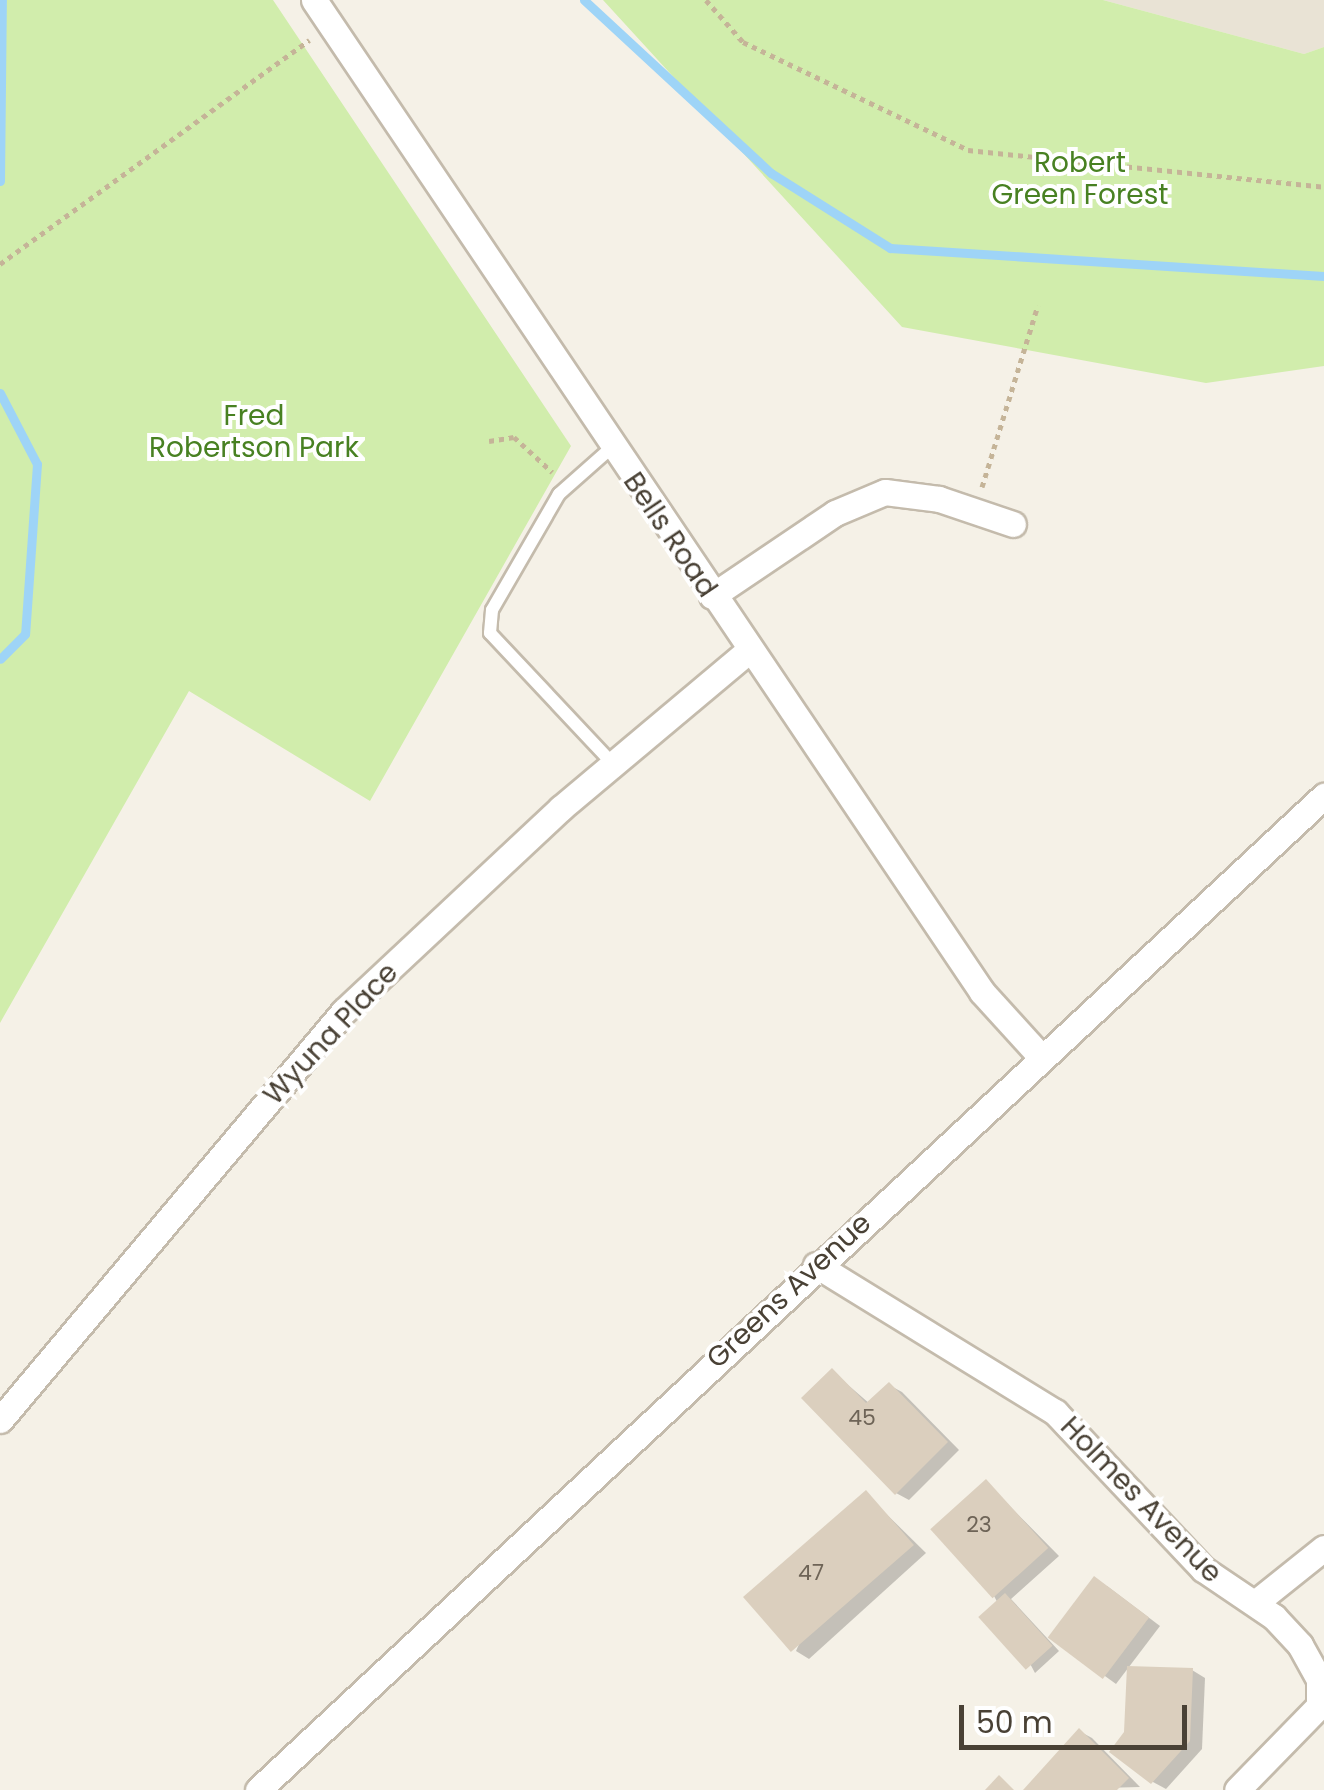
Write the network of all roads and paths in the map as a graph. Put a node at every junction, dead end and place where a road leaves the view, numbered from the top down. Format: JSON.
{"nodes":[{"id":1,"x":314,"y":0,"type":"edge"},
{"id":2,"x":706,"y":0,"type":"edge"},
{"id":3,"x":316,"y":36,"type":"dead end"},
{"id":4,"x":1324,"y":186,"type":"edge"},
{"id":5,"x":0,"y":264,"type":"edge"},
{"id":6,"x":1038,"y":305,"type":"dead end"},
{"id":7,"x":489,"y":441,"type":"dead end"},
{"id":8,"x":611,"y":448,"type":"junction"},
{"id":9,"x":560,"y":482,"type":"dead end"},
{"id":10,"x":975,"y":509,"type":"junction"},
{"id":11,"x":1014,"y":524,"type":"dead end"},
{"id":12,"x":712,"y":596,"type":"junction"},
{"id":13,"x":749,"y":650,"type":"junction"},
{"id":14,"x":612,"y":763,"type":"junction"},
{"id":15,"x":1324,"y":796,"type":"edge"},
{"id":16,"x":1042,"y":1058,"type":"junction"},
{"id":17,"x":816,"y":1265,"type":"junction"},
{"id":18,"x":0,"y":1420,"type":"edge"},
{"id":19,"x":1324,"y":1548,"type":"edge"},
{"id":20,"x":1256,"y":1603,"type":"junction"},
{"id":21,"x":1322,"y":1706,"type":"edge"},
{"id":22,"x":258,"y":1790,"type":"edge"},
{"id":23,"x":1238,"y":1790,"type":"edge"}],
"edges":[{"from":1,"to":8,"type":"street","name":"Bells Road"},
{"from":2,"to":4,"type":"path"},
{"from":3,"to":5,"type":"path"},
{"from":6,"to":10,"type":"path"},
{"from":7,"to":9,"type":"path"},
{"from":8,"to":12,"type":"street","name":"Bells Road"},
{"from":8,"to":14,"type":"lane"},
{"from":10,"to":11,"type":"street"},
{"from":10,"to":12,"type":"street"},
{"from":12,"to":13,"type":"street","name":"Bells Road"},
{"from":13,"to":14,"type":"street","name":"Wyuna Place"},
{"from":13,"to":16,"type":"street","name":"Bells Road"},
{"from":14,"to":18,"type":"street","name":"Wyuna Place"},
{"from":15,"to":16,"type":"street","name":"Greens Avenue"},
{"from":16,"to":17,"type":"street","name":"Greens Avenue"},
{"from":17,"to":20,"type":"street","name":"Holmes Avenue"},
{"from":17,"to":22,"type":"street","name":"Greens Avenue"},
{"from":19,"to":20,"type":"street"},
{"from":20,"to":21,"type":"street","name":"Holmes Avenue"},
{"from":21,"to":23,"type":"street","name":"Holmes Avenue"}]}
